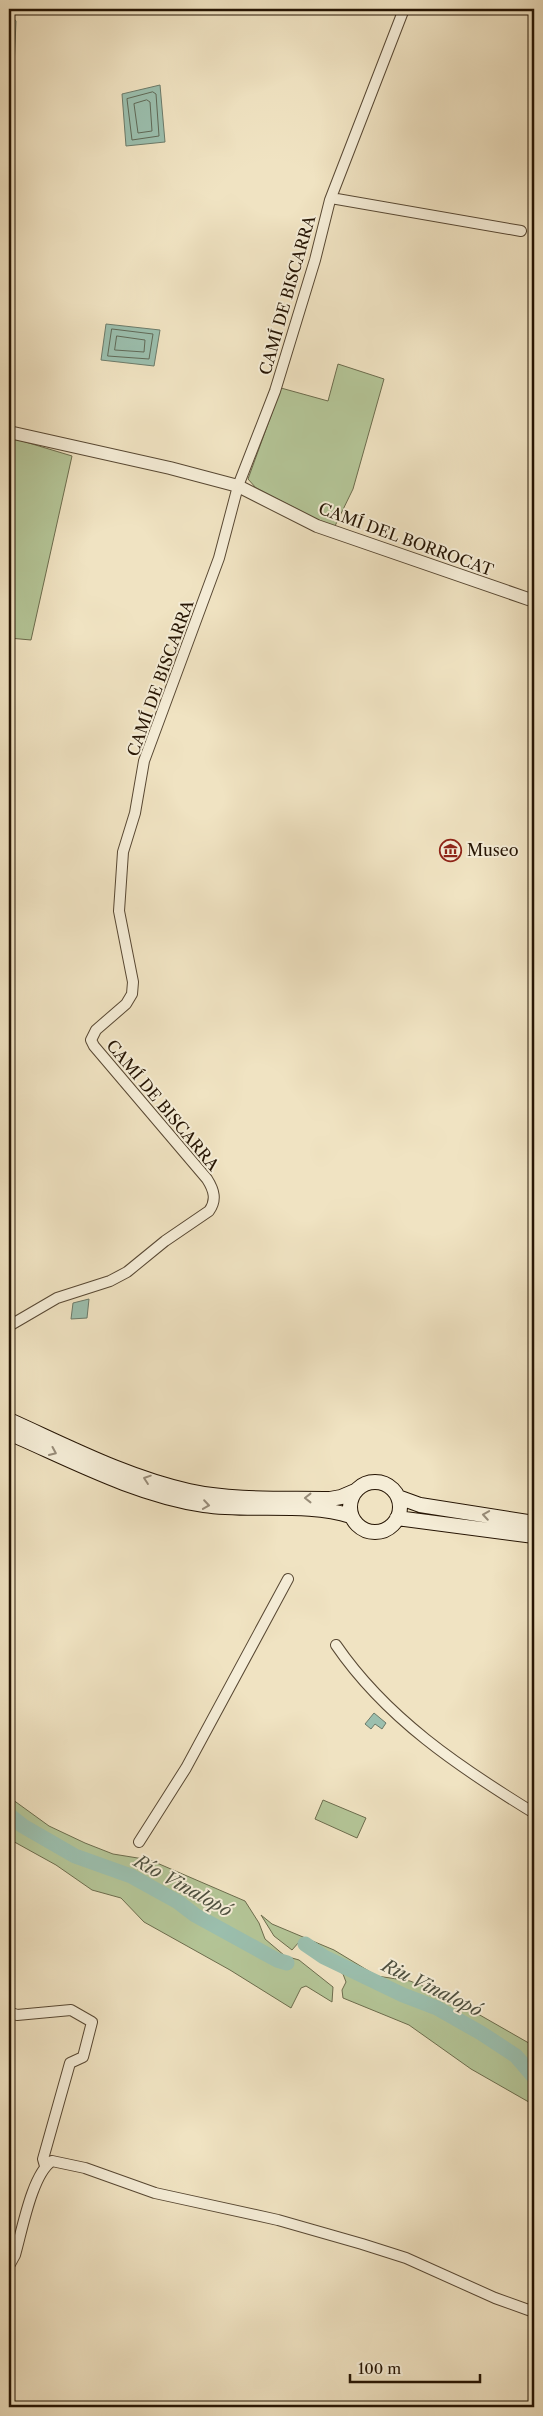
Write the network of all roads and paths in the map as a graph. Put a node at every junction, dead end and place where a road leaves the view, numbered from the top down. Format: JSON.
{"nodes":[{"id":1,"x":404,"y":9,"type":"edge"},
{"id":2,"x":331,"y":198,"type":"junction"},
{"id":3,"x":521,"y":231,"type":"dead end"},
{"id":4,"x":9,"y":432,"type":"edge"},
{"id":5,"x":238,"y":486,"type":"junction"},
{"id":6,"x":534,"y":601,"type":"edge"},
{"id":7,"x":9,"y":1326,"type":"edge"},
{"id":8,"x":9,"y":1420,"type":"edge"},
{"id":9,"x":9,"y":1433,"type":"edge"},
{"id":10,"x":355,"y":1491,"type":"junction"},
{"id":11,"x":398,"y":1497,"type":"junction"},
{"id":12,"x":352,"y":1516,"type":"junction"},
{"id":13,"x":397,"y":1518,"type":"junction"},
{"id":14,"x":534,"y":1523,"type":"edge"},
{"id":15,"x":534,"y":1536,"type":"edge"},
{"id":16,"x":288,"y":1578,"type":"dead end"},
{"id":17,"x":336,"y":1645,"type":"dead end"},
{"id":18,"x":534,"y":1813,"type":"edge"},
{"id":19,"x":139,"y":1842,"type":"dead end"},
{"id":20,"x":9,"y":2012,"type":"edge"},
{"id":21,"x":45,"y":2166,"type":"junction"},
{"id":22,"x":9,"y":2266,"type":"edge"},
{"id":23,"x":534,"y":2312,"type":"edge"}],
"edges":[{"from":1,"to":2,"type":"street","name":"CAMÍ DE BISCARRA"},
{"from":2,"to":3,"type":"street"},
{"from":2,"to":5,"type":"street","name":"CAMÍ DE BISCARRA"},
{"from":4,"to":5,"type":"street","name":"CAMÍ DEL BORROCAT"},
{"from":5,"to":6,"type":"street","name":"CAMÍ DEL BORROCAT"},
{"from":5,"to":7,"type":"street","name":"CAMÍ DE BISCARRA"},
{"from":10,"to":8,"type":"main road","one_way":true},
{"from":9,"to":12,"type":"main road","one_way":true},
{"from":10,"to":11,"type":"main road"},
{"from":10,"to":12,"type":"main road"},
{"from":11,"to":13,"type":"main road"},
{"from":14,"to":11,"type":"main road","one_way":true},
{"from":12,"to":13,"type":"main road"},
{"from":13,"to":15,"type":"main road"},
{"from":16,"to":19,"type":"street"},
{"from":17,"to":18,"type":"street"},
{"from":20,"to":21,"type":"street"},
{"from":21,"to":22,"type":"street"},
{"from":21,"to":23,"type":"street"}]}
